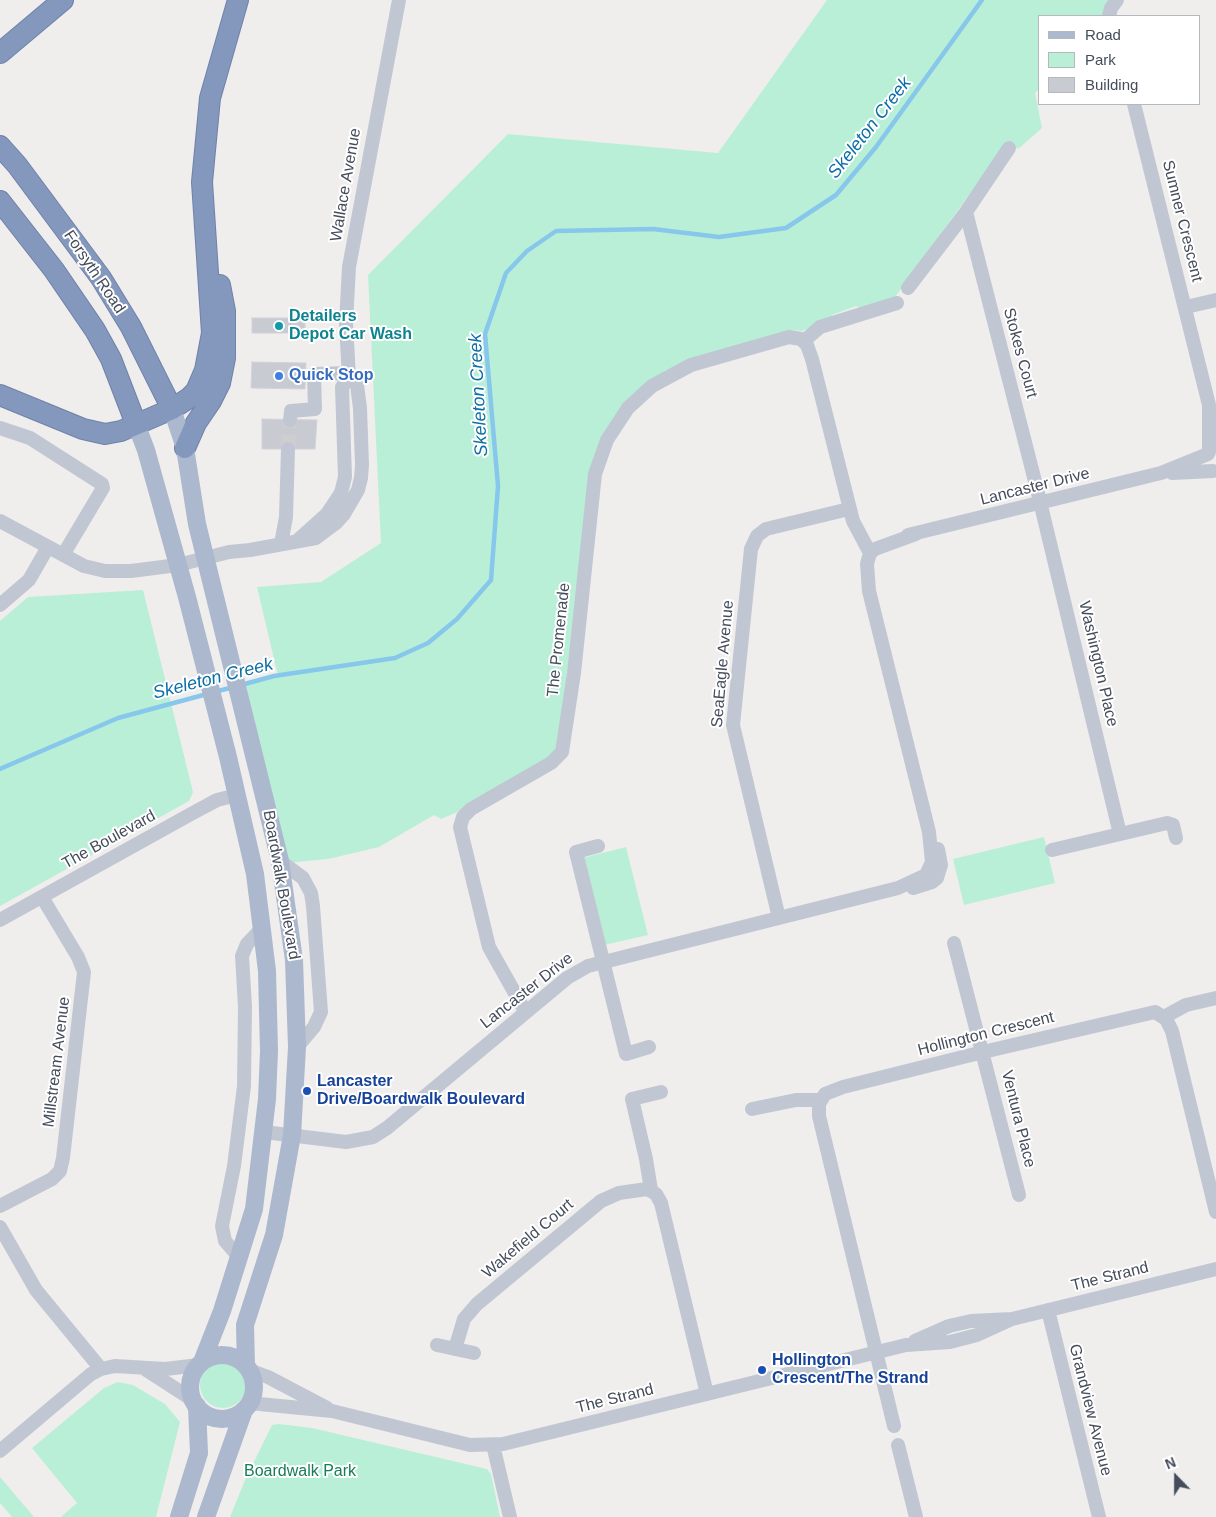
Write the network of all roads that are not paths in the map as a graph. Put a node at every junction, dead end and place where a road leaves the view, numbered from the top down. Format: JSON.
{"nodes":[{"id":1,"x":63,"y":0,"type":"edge"},
{"id":2,"x":238,"y":0,"type":"edge"},
{"id":3,"x":399,"y":0,"type":"edge"},
{"id":4,"x":1117,"y":0,"type":"edge"},
{"id":5,"x":1123,"y":0,"type":"edge"},
{"id":6,"x":1109,"y":15,"type":"edge"},
{"id":7,"x":1118,"y":15,"type":"edge"},
{"id":8,"x":0,"y":53,"type":"edge"},
{"id":9,"x":1134,"y":105,"type":"edge"},
{"id":10,"x":0,"y":146,"type":"edge"},
{"id":11,"x":1009,"y":148,"type":"dead end"},
{"id":12,"x":0,"y":200,"type":"edge"},
{"id":13,"x":966,"y":212,"type":"junction"},
{"id":14,"x":207,"y":240,"type":"junction"},
{"id":15,"x":908,"y":288,"type":"dead end"},
{"id":16,"x":1216,"y":300,"type":"edge"},
{"id":17,"x":897,"y":303,"type":"dead end"},
{"id":18,"x":1186,"y":307,"type":"junction"},
{"id":19,"x":804,"y":341,"type":"junction"},
{"id":20,"x":349,"y":376,"type":"junction"},
{"id":21,"x":0,"y":394,"type":"edge"},
{"id":22,"x":1209,"y":405,"type":"junction"},
{"id":23,"x":172,"y":409,"type":"junction"},
{"id":24,"x":1216,"y":419,"type":"edge"},
{"id":25,"x":290,"y":420,"type":"dead end"},
{"id":26,"x":136,"y":424,"type":"junction"},
{"id":27,"x":0,"y":428,"type":"edge"},
{"id":28,"x":185,"y":448,"type":"junction"},
{"id":29,"x":288,"y":449,"type":"tunnel mouth"},
{"id":30,"x":1211,"y":450,"type":"edge"},
{"id":31,"x":1215,"y":472,"type":"edge"},
{"id":32,"x":1162,"y":473,"type":"junction"},
{"id":33,"x":1041,"y":503,"type":"junction"},
{"id":34,"x":849,"y":509,"type":"junction"},
{"id":35,"x":0,"y":521,"type":"edge"},
{"id":36,"x":281,"y":544,"type":"junction"},
{"id":37,"x":48,"y":547,"type":"junction"},
{"id":38,"x":868,"y":549,"type":"junction"},
{"id":39,"x":63,"y":555,"type":"junction"},
{"id":40,"x":206,"y":558,"type":"junction"},
{"id":41,"x":178,"y":565,"type":"junction"},
{"id":42,"x":0,"y":605,"type":"edge"},
{"id":43,"x":237,"y":795,"type":"junction"},
{"id":44,"x":1120,"y":834,"type":"junction"},
{"id":45,"x":1176,"y":838,"type":"dead end"},
{"id":46,"x":598,"y":846,"type":"dead end"},
{"id":47,"x":1052,"y":850,"type":"dead end"},
{"id":48,"x":280,"y":861,"type":"junction"},
{"id":49,"x":42,"y":897,"type":"junction"},
{"id":50,"x":779,"y":918,"type":"junction"},
{"id":51,"x":0,"y":920,"type":"edge"},
{"id":52,"x":263,"y":927,"type":"junction"},
{"id":53,"x":954,"y":943,"type":"dead end"},
{"id":54,"x":602,"y":961,"type":"junction"},
{"id":55,"x":1216,"y":998,"type":"edge"},
{"id":56,"x":525,"y":1011,"type":"junction"},
{"id":57,"x":1164,"y":1016,"type":"junction"},
{"id":58,"x":297,"y":1047,"type":"junction"},
{"id":59,"x":649,"y":1047,"type":"dead end"},
{"id":60,"x":983,"y":1052,"type":"junction"},
{"id":61,"x":661,"y":1092,"type":"dead end"},
{"id":62,"x":820,"y":1100,"type":"junction"},
{"id":63,"x":752,"y":1109,"type":"dead end"},
{"id":64,"x":264,"y":1132,"type":"junction"},
{"id":65,"x":292,"y":1134,"type":"junction"},
{"id":66,"x":651,"y":1190,"type":"junction"},
{"id":67,"x":1019,"y":1195,"type":"dead end"},
{"id":68,"x":0,"y":1206,"type":"edge"},
{"id":69,"x":1216,"y":1212,"type":"edge"},
{"id":70,"x":0,"y":1227,"type":"edge"},
{"id":71,"x":239,"y":1257,"type":"junction"},
{"id":72,"x":1216,"y":1269,"type":"edge"},
{"id":73,"x":1048,"y":1310,"type":"junction"},
{"id":74,"x":437,"y":1345,"type":"dead end"},
{"id":75,"x":456,"y":1349,"type":"junction"},
{"id":76,"x":877,"y":1352,"type":"junction"},
{"id":77,"x":474,"y":1353,"type":"dead end"},
{"id":78,"x":200,"y":1363,"type":"junction"},
{"id":79,"x":144,"y":1368,"type":"junction"},
{"id":80,"x":247,"y":1368,"type":"junction"},
{"id":81,"x":101,"y":1369,"type":"junction"},
{"id":82,"x":707,"y":1394,"type":"junction"},
{"id":83,"x":195,"y":1403,"type":"junction"},
{"id":84,"x":246,"y":1407,"type":"junction"},
{"id":85,"x":332,"y":1411,"type":"junction"},
{"id":86,"x":894,"y":1426,"type":"dead end"},
{"id":87,"x":493,"y":1445,"type":"junction"},
{"id":88,"x":898,"y":1445,"type":"dead end"},
{"id":89,"x":0,"y":1451,"type":"edge"},
{"id":90,"x":179,"y":1517,"type":"edge"},
{"id":91,"x":206,"y":1517,"type":"edge"},
{"id":92,"x":510,"y":1517,"type":"edge"},
{"id":93,"x":916,"y":1517,"type":"edge"},
{"id":94,"x":1099,"y":1517,"type":"edge"}],
"edges":[{"from":1,"to":8,"type":"highway"},
{"from":2,"to":14,"type":"highway"},
{"from":3,"to":20,"type":"street","name":"Wallace Avenue"},
{"from":4,"to":6,"type":"street"},
{"from":5,"to":7,"type":"street"},
{"from":9,"to":18,"type":"street","name":"Sumner Crescent"},
{"from":10,"to":23,"type":"highway","name":"Forsyth Road"},
{"from":11,"to":13,"type":"street"},
{"from":12,"to":26,"type":"highway","name":"Forsyth Road"},
{"from":13,"to":15,"type":"street"},
{"from":13,"to":33,"type":"street","name":"Stokes Court"},
{"from":14,"to":23,"type":"highway"},
{"from":14,"to":28,"type":"highway"},
{"from":16,"to":18,"type":"street"},
{"from":17,"to":19,"type":"street"},
{"from":18,"to":22,"type":"street","name":"Sumner Crescent"},
{"from":19,"to":34,"type":"street"},
{"from":19,"to":56,"type":"street","name":"The Promenade"},
{"from":20,"to":25,"type":"street"},
{"from":20,"to":36,"type":"street","name":"Wallace Avenue"},
{"from":21,"to":26,"type":"highway"},
{"from":22,"to":24,"type":"street","name":"Sumner Crescent"},
{"from":22,"to":30,"type":"street","name":"Sumner Crescent"},
{"from":23,"to":26,"type":"highway"},
{"from":23,"to":28,"type":"main road","name":"Boardwalk Boulevard"},
{"from":26,"to":41,"type":"main road","name":"Boardwalk Boulevard"},
{"from":27,"to":39,"type":"street"},
{"from":28,"to":40,"type":"main road","name":"Boardwalk Boulevard"},
{"from":29,"to":36,"type":"street"},
{"from":30,"to":31,"type":"street","name":"Sumner Crescent"},
{"from":30,"to":32,"type":"street","name":"Lancaster Drive"},
{"from":31,"to":32,"type":"street","name":"Lancaster Drive"},
{"from":32,"to":33,"type":"street","name":"Lancaster Drive"},
{"from":33,"to":38,"type":"street","name":"Lancaster Drive"},
{"from":33,"to":44,"type":"street","name":"Washington Place"},
{"from":34,"to":38,"type":"street"},
{"from":34,"to":50,"type":"street","name":"SeaEagle Avenue"},
{"from":35,"to":37,"type":"street","name":"Wallace Avenue"},
{"from":36,"to":40,"type":"street","name":"Wallace Avenue"},
{"from":37,"to":39,"type":"street","name":"Wallace Avenue"},
{"from":37,"to":42,"type":"street"},
{"from":38,"to":50,"type":"street","name":"Lancaster Drive"},
{"from":39,"to":41,"type":"street","name":"Wallace Avenue"},
{"from":40,"to":41,"type":"street","name":"Wallace Avenue"},
{"from":40,"to":48,"type":"main road","name":"Boardwalk Boulevard"},
{"from":41,"to":43,"type":"main road","name":"Boardwalk Boulevard"},
{"from":43,"to":49,"type":"street","name":"The Boulevard"},
{"from":43,"to":52,"type":"main road","name":"Boardwalk Boulevard"},
{"from":44,"to":45,"type":"street"},
{"from":44,"to":47,"type":"street"},
{"from":46,"to":54,"type":"street"},
{"from":48,"to":58,"type":"main road","name":"Boardwalk Boulevard"},
{"from":48,"to":58,"type":"street"},
{"from":49,"to":51,"type":"street","name":"The Boulevard"},
{"from":49,"to":68,"type":"street","name":"Millstream Avenue"},
{"from":50,"to":54,"type":"street","name":"Lancaster Drive"},
{"from":52,"to":64,"type":"main road","name":"Boardwalk Boulevard"},
{"from":52,"to":71,"type":"street"},
{"from":53,"to":60,"type":"street","name":"Ventura Place"},
{"from":54,"to":56,"type":"street","name":"Lancaster Drive"},
{"from":54,"to":59,"type":"street"},
{"from":55,"to":57,"type":"street"},
{"from":56,"to":65,"type":"street","name":"Lancaster Drive"},
{"from":57,"to":60,"type":"street","name":"Hollington Crescent"},
{"from":57,"to":69,"type":"street"},
{"from":58,"to":65,"type":"main road","name":"Boardwalk Boulevard"},
{"from":60,"to":62,"type":"street","name":"Hollington Crescent"},
{"from":60,"to":67,"type":"street","name":"Ventura Place"},
{"from":61,"to":66,"type":"street"},
{"from":62,"to":63,"type":"street","name":"Hollington Crescent"},
{"from":62,"to":76,"type":"street"},
{"from":64,"to":65,"type":"street","name":"Lancaster Drive"},
{"from":64,"to":71,"type":"main road","name":"Boardwalk Boulevard"},
{"from":65,"to":80,"type":"main road","name":"Boardwalk Boulevard"},
{"from":66,"to":75,"type":"street","name":"Wakefield Court"},
{"from":66,"to":82,"type":"street"},
{"from":70,"to":81,"type":"street"},
{"from":71,"to":78,"type":"main road","name":"Boardwalk Boulevard"},
{"from":72,"to":73,"type":"street","name":"The Strand"},
{"from":73,"to":76,"type":"street","name":"The Strand"},
{"from":73,"to":94,"type":"street","name":"Grandview Avenue"},
{"from":74,"to":75,"type":"street"},
{"from":75,"to":77,"type":"street"},
{"from":76,"to":82,"type":"street","name":"The Strand"},
{"from":76,"to":86,"type":"street"},
{"from":78,"to":79,"type":"street"},
{"from":78,"to":80,"type":"main road"},
{"from":78,"to":83,"type":"main road"},
{"from":79,"to":81,"type":"street"},
{"from":79,"to":83,"type":"street"},
{"from":80,"to":84,"type":"main road"},
{"from":80,"to":85,"type":"street","name":"The Strand"},
{"from":81,"to":89,"type":"street"},
{"from":82,"to":87,"type":"street","name":"The Strand"},
{"from":83,"to":84,"type":"main road"},
{"from":83,"to":90,"type":"main road"},
{"from":84,"to":85,"type":"street","name":"The Strand"},
{"from":84,"to":91,"type":"main road"},
{"from":85,"to":87,"type":"street","name":"The Strand"},
{"from":87,"to":92,"type":"street"},
{"from":88,"to":93,"type":"street"}]}
